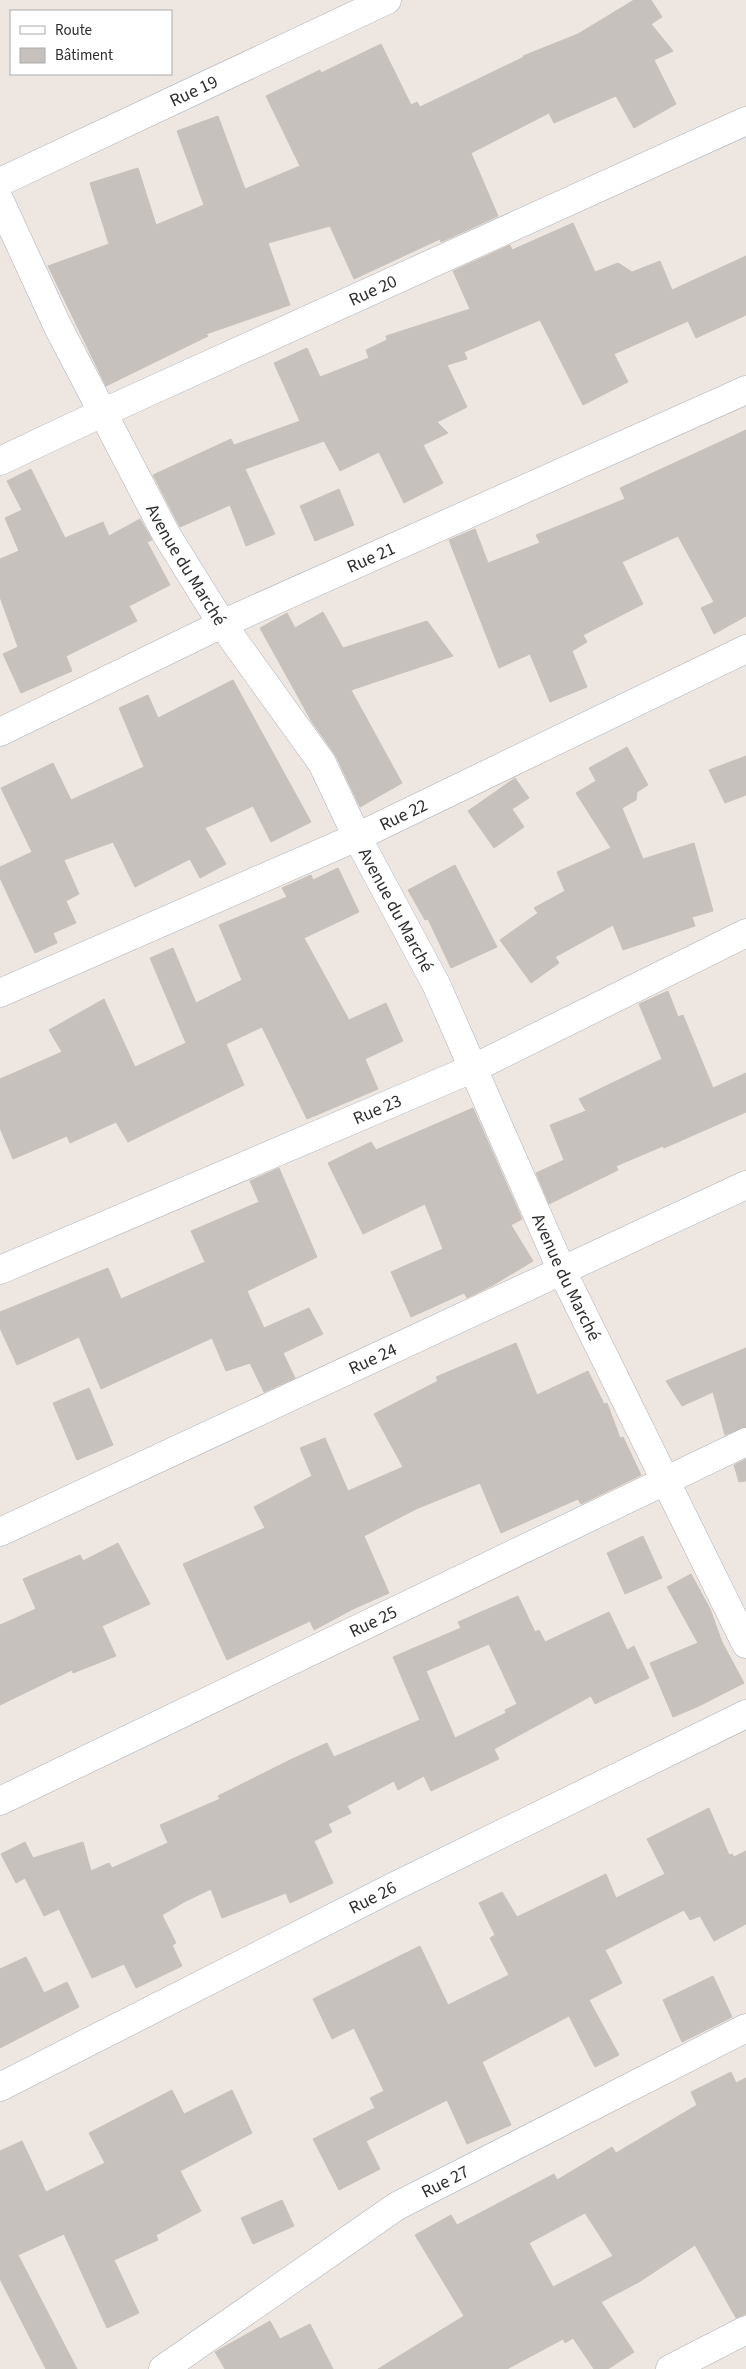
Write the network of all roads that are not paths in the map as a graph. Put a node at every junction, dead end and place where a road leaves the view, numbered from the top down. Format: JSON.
{"nodes":[{"id":1,"x":387,"y":0,"type":"edge"},
{"id":2,"x":746,"y":121,"type":"edge"},
{"id":3,"x":0,"y":182,"type":"edge"},
{"id":4,"x":0,"y":201,"type":"edge"},
{"id":5,"x":746,"y":390,"type":"edge"},
{"id":6,"x":102,"y":413,"type":"junction"},
{"id":7,"x":0,"y":461,"type":"edge"},
{"id":8,"x":222,"y":624,"type":"junction"},
{"id":9,"x":746,"y":649,"type":"edge"},
{"id":10,"x":0,"y":732,"type":"edge"},
{"id":11,"x":357,"y":837,"type":"junction"},
{"id":12,"x":746,"y":933,"type":"edge"},
{"id":13,"x":0,"y":993,"type":"edge"},
{"id":14,"x":474,"y":1068,"type":"junction"},
{"id":15,"x":746,"y":1185,"type":"edge"},
{"id":16,"x":0,"y":1270,"type":"edge"},
{"id":17,"x":562,"y":1271,"type":"junction"},
{"id":18,"x":746,"y":1442,"type":"edge"},
{"id":19,"x":664,"y":1480,"type":"junction"},
{"id":20,"x":0,"y":1532,"type":"edge"},
{"id":21,"x":746,"y":1644,"type":"edge"},
{"id":22,"x":746,"y":1714,"type":"edge"},
{"id":23,"x":0,"y":1800,"type":"edge"},
{"id":24,"x":746,"y":2028,"type":"edge"},
{"id":25,"x":0,"y":2087,"type":"edge"},
{"id":26,"x":746,"y":2330,"type":"edge"},
{"id":27,"x":163,"y":2369,"type":"edge"},
{"id":28,"x":670,"y":2369,"type":"edge"}],
"edges":[{"from":1,"to":3,"type":"street","name":"Rue 19"},
{"from":2,"to":6,"type":"street","name":"Rue 20"},
{"from":4,"to":6,"type":"street","name":"Avenue du Marché"},
{"from":5,"to":8,"type":"street","name":"Rue 21"},
{"from":6,"to":7,"type":"street","name":"Rue 20"},
{"from":6,"to":8,"type":"street","name":"Avenue du Marché"},
{"from":8,"to":10,"type":"street","name":"Rue 21"},
{"from":8,"to":11,"type":"street","name":"Avenue du Marché"},
{"from":9,"to":11,"type":"street","name":"Rue 22"},
{"from":11,"to":13,"type":"street","name":"Rue 22"},
{"from":11,"to":14,"type":"street","name":"Avenue du Marché"},
{"from":12,"to":14,"type":"street","name":"Rue 23"},
{"from":14,"to":16,"type":"street","name":"Rue 23"},
{"from":14,"to":17,"type":"street","name":"Avenue du Marché"},
{"from":15,"to":17,"type":"street","name":"Rue 24"},
{"from":17,"to":19,"type":"street","name":"Avenue du Marché"},
{"from":17,"to":20,"type":"street","name":"Rue 24"},
{"from":18,"to":19,"type":"street","name":"Rue 25"},
{"from":19,"to":21,"type":"street","name":"Avenue du Marché"},
{"from":19,"to":23,"type":"street","name":"Rue 25"},
{"from":22,"to":25,"type":"street","name":"Rue 26"},
{"from":24,"to":27,"type":"street","name":"Rue 27"},
{"from":26,"to":28,"type":"street"}]}
